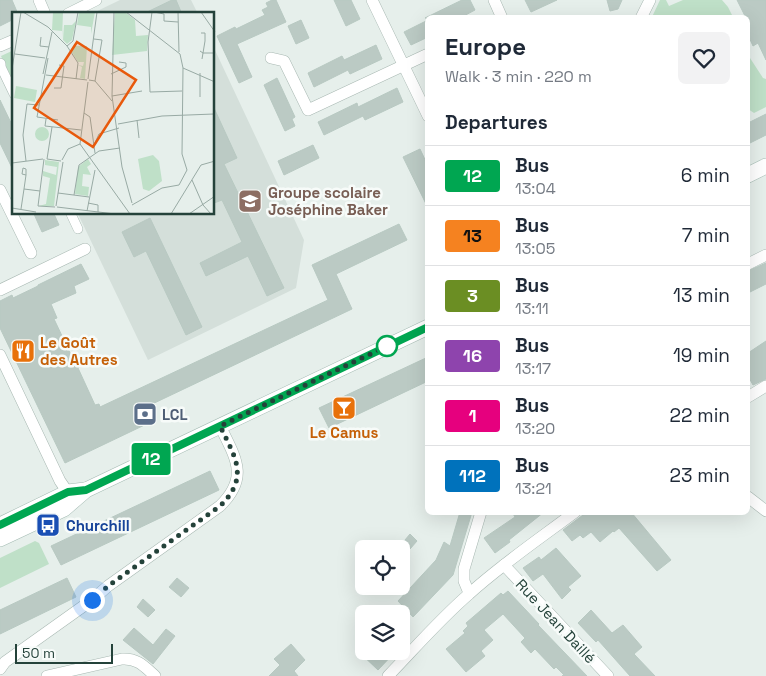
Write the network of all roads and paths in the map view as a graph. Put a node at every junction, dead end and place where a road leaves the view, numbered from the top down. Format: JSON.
{"nodes":[{"id":1,"x":39,"y":0,"type":"edge"},
{"id":2,"x":96,"y":0,"type":"edge"},
{"id":3,"x":372,"y":0,"type":"edge"},
{"id":4,"x":494,"y":0,"type":"edge"},
{"id":5,"x":650,"y":0,"type":"edge"},
{"id":6,"x":44,"y":12,"type":"edge"},
{"id":7,"x":72,"y":12,"type":"edge"},
{"id":8,"x":501,"y":15,"type":"edge"},
{"id":9,"x":643,"y":15,"type":"edge"},
{"id":10,"x":12,"y":41,"type":"edge"},
{"id":11,"x":0,"y":46,"type":"edge"},
{"id":12,"x":425,"y":55,"type":"edge"},
{"id":13,"x":271,"y":58,"type":"dead end"},
{"id":14,"x":0,"y":65,"type":"edge"},
{"id":15,"x":403,"y":65,"type":"junction"},
{"id":16,"x":12,"y":90,"type":"edge"},
{"id":17,"x":425,"y":110,"type":"edge"},
{"id":18,"x":766,"y":166,"type":"edge"},
{"id":19,"x":750,"y":174,"type":"edge"},
{"id":20,"x":0,"y":190,"type":"edge"},
{"id":21,"x":12,"y":214,"type":"edge"},
{"id":22,"x":12,"y":215,"type":"edge"},
{"id":23,"x":71,"y":215,"type":"edge"},
{"id":24,"x":78,"y":229,"type":"dead end"},
{"id":25,"x":85,"y":249,"type":"dead end"},
{"id":26,"x":31,"y":253,"type":"dead end"},
{"id":27,"x":766,"y":255,"type":"edge"},
{"id":28,"x":750,"y":263,"type":"edge"},
{"id":29,"x":0,"y":290,"type":"edge"},
{"id":30,"x":425,"y":329,"type":"edge"},
{"id":31,"x":0,"y":354,"type":"edge"},
{"id":32,"x":766,"y":386,"type":"edge"},
{"id":33,"x":750,"y":396,"type":"edge"},
{"id":34,"x":220,"y":426,"type":"junction"},
{"id":35,"x":70,"y":497,"type":"junction"},
{"id":36,"x":750,"y":499,"type":"edge"},
{"id":37,"x":766,"y":510,"type":"edge"},
{"id":38,"x":480,"y":515,"type":"edge"},
{"id":39,"x":571,"y":515,"type":"edge"},
{"id":40,"x":0,"y":525,"type":"edge"},
{"id":41,"x":0,"y":539,"type":"edge"},
{"id":42,"x":504,"y":565,"type":"junction"},
{"id":43,"x":469,"y":593,"type":"junction"},
{"id":44,"x":0,"y":669,"type":"edge"},
{"id":45,"x":0,"y":675,"type":"edge"},
{"id":46,"x":5,"y":676,"type":"edge"},
{"id":47,"x":46,"y":676,"type":"edge"},
{"id":48,"x":155,"y":676,"type":"edge"},
{"id":49,"x":388,"y":676,"type":"edge"},
{"id":50,"x":608,"y":676,"type":"edge"}],
"edges":[{"from":1,"to":6,"type":"street"},
{"from":2,"to":7,"type":"street"},
{"from":3,"to":15,"type":"street"},
{"from":4,"to":8,"type":"street"},
{"from":5,"to":9,"type":"street"},
{"from":10,"to":11,"type":"street"},
{"from":12,"to":15,"type":"street"},
{"from":13,"to":15,"type":"street"},
{"from":14,"to":16,"type":"street"},
{"from":15,"to":17,"type":"street"},
{"from":18,"to":19,"type":"main road"},
{"from":20,"to":21,"type":"street"},
{"from":22,"to":26,"type":"street"},
{"from":23,"to":24,"type":"street"},
{"from":25,"to":29,"type":"street"},
{"from":27,"to":28,"type":"street"},
{"from":30,"to":34,"type":"main road"},
{"from":31,"to":35,"type":"street"},
{"from":32,"to":33,"type":"street"},
{"from":34,"to":35,"type":"main road"},
{"from":34,"to":44,"type":"street"},
{"from":35,"to":40,"type":"main road"},
{"from":35,"to":41,"type":"main road"},
{"from":36,"to":37,"type":"street"},
{"from":38,"to":43,"type":"street"},
{"from":39,"to":42,"type":"street"},
{"from":42,"to":43,"type":"street"},
{"from":42,"to":50,"type":"street","name":"Rue Jean Daillé"},
{"from":43,"to":49,"type":"street"},
{"from":45,"to":46,"type":"street"},
{"from":47,"to":48,"type":"street"}]}
